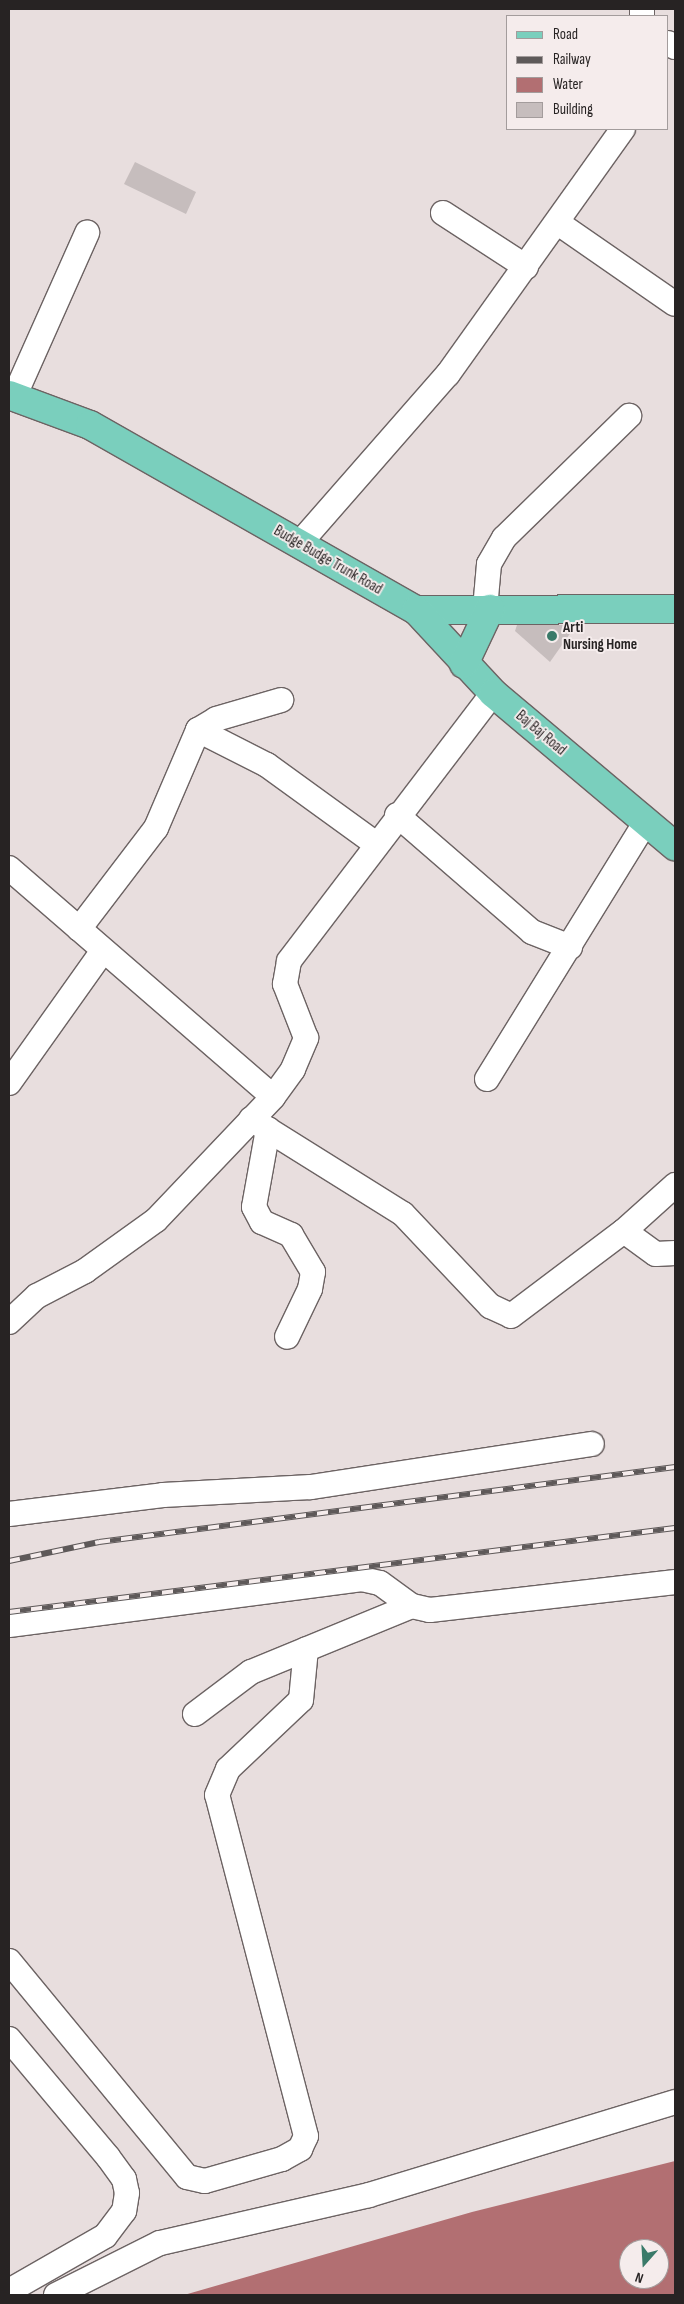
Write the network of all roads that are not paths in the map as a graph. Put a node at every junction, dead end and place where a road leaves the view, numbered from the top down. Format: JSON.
{"nodes":[{"id":1,"x":622,"y":130,"type":"edge"},
{"id":2,"x":443,"y":213,"type":"dead end"},
{"id":3,"x":558,"y":223,"type":"junction"},
{"id":4,"x":87,"y":233,"type":"dead end"},
{"id":5,"x":526,"y":267,"type":"junction"},
{"id":6,"x":675,"y":304,"type":"edge"},
{"id":7,"x":11,"y":396,"type":"edge"},
{"id":8,"x":629,"y":416,"type":"dead end"},
{"id":9,"x":299,"y":544,"type":"junction"},
{"id":10,"x":487,"y":609,"type":"junction"},
{"id":11,"x":675,"y":609,"type":"edge"},
{"id":12,"x":416,"y":610,"type":"junction"},
{"id":13,"x":464,"y":664,"type":"junction"},
{"id":14,"x":493,"y":693,"type":"junction"},
{"id":15,"x":281,"y":700,"type":"dead end"},
{"id":16,"x":198,"y":730,"type":"junction"},
{"id":17,"x":398,"y":815,"type":"junction"},
{"id":18,"x":646,"y":822,"type":"junction"},
{"id":19,"x":376,"y":844,"type":"junction"},
{"id":20,"x":675,"y":846,"type":"edge"},
{"id":21,"x":9,"y":868,"type":"edge"},
{"id":22,"x":79,"y":929,"type":"junction"},
{"id":23,"x":570,"y":947,"type":"junction"},
{"id":24,"x":102,"y":952,"type":"junction"},
{"id":25,"x":487,"y":1079,"type":"dead end"},
{"id":26,"x":9,"y":1083,"type":"edge"},
{"id":27,"x":273,"y":1097,"type":"junction"},
{"id":28,"x":260,"y":1124,"type":"junction"},
{"id":29,"x":675,"y":1185,"type":"edge"},
{"id":30,"x":624,"y":1231,"type":"junction"},
{"id":31,"x":675,"y":1253,"type":"edge"},
{"id":32,"x":9,"y":1322,"type":"edge"},
{"id":33,"x":287,"y":1337,"type":"dead end"},
{"id":34,"x":592,"y":1444,"type":"dead end"},
{"id":35,"x":9,"y":1514,"type":"edge"},
{"id":36,"x":675,"y":1582,"type":"edge"},
{"id":37,"x":412,"y":1606,"type":"junction"},
{"id":38,"x":9,"y":1625,"type":"edge"},
{"id":39,"x":306,"y":1649,"type":"junction"},
{"id":40,"x":195,"y":1714,"type":"dead end"},
{"id":41,"x":9,"y":1962,"type":"edge"},
{"id":42,"x":9,"y":2039,"type":"edge"},
{"id":43,"x":675,"y":2102,"type":"edge"},
{"id":44,"x":9,"y":2291,"type":"edge"},
{"id":45,"x":56,"y":2295,"type":"edge"}],
"edges":[{"from":1,"to":3,"type":"street"},
{"from":2,"to":5,"type":"street"},
{"from":3,"to":5,"type":"street"},
{"from":3,"to":6,"type":"street"},
{"from":4,"to":7,"type":"street"},
{"from":5,"to":9,"type":"street"},
{"from":7,"to":9,"type":"main road","name":"Budge Budge Trunk Road"},
{"from":8,"to":10,"type":"street"},
{"from":9,"to":12,"type":"main road","name":"Budge Budge Trunk Road"},
{"from":10,"to":11,"type":"main road"},
{"from":10,"to":12,"type":"main road"},
{"from":10,"to":13,"type":"main road"},
{"from":12,"to":13,"type":"main road","name":"Baj Baj Road"},
{"from":13,"to":14,"type":"main road","name":"Baj Baj Road"},
{"from":14,"to":17,"type":"street"},
{"from":14,"to":18,"type":"main road","name":"Baj Baj Road"},
{"from":15,"to":16,"type":"street"},
{"from":16,"to":19,"type":"street"},
{"from":16,"to":22,"type":"street"},
{"from":17,"to":19,"type":"street"},
{"from":17,"to":23,"type":"street"},
{"from":18,"to":20,"type":"main road","name":"Baj Baj Road"},
{"from":18,"to":23,"type":"street"},
{"from":19,"to":27,"type":"street"},
{"from":21,"to":22,"type":"street"},
{"from":22,"to":24,"type":"street"},
{"from":23,"to":25,"type":"street"},
{"from":24,"to":26,"type":"street"},
{"from":24,"to":27,"type":"street"},
{"from":27,"to":28,"type":"street"},
{"from":28,"to":30,"type":"street"},
{"from":28,"to":32,"type":"street"},
{"from":28,"to":33,"type":"street"},
{"from":29,"to":30,"type":"street"},
{"from":30,"to":31,"type":"street"},
{"from":34,"to":35,"type":"street"},
{"from":36,"to":37,"type":"street"},
{"from":37,"to":38,"type":"street"},
{"from":37,"to":39,"type":"street"},
{"from":39,"to":40,"type":"street"},
{"from":39,"to":41,"type":"street"},
{"from":42,"to":44,"type":"street"},
{"from":43,"to":45,"type":"street"}]}
